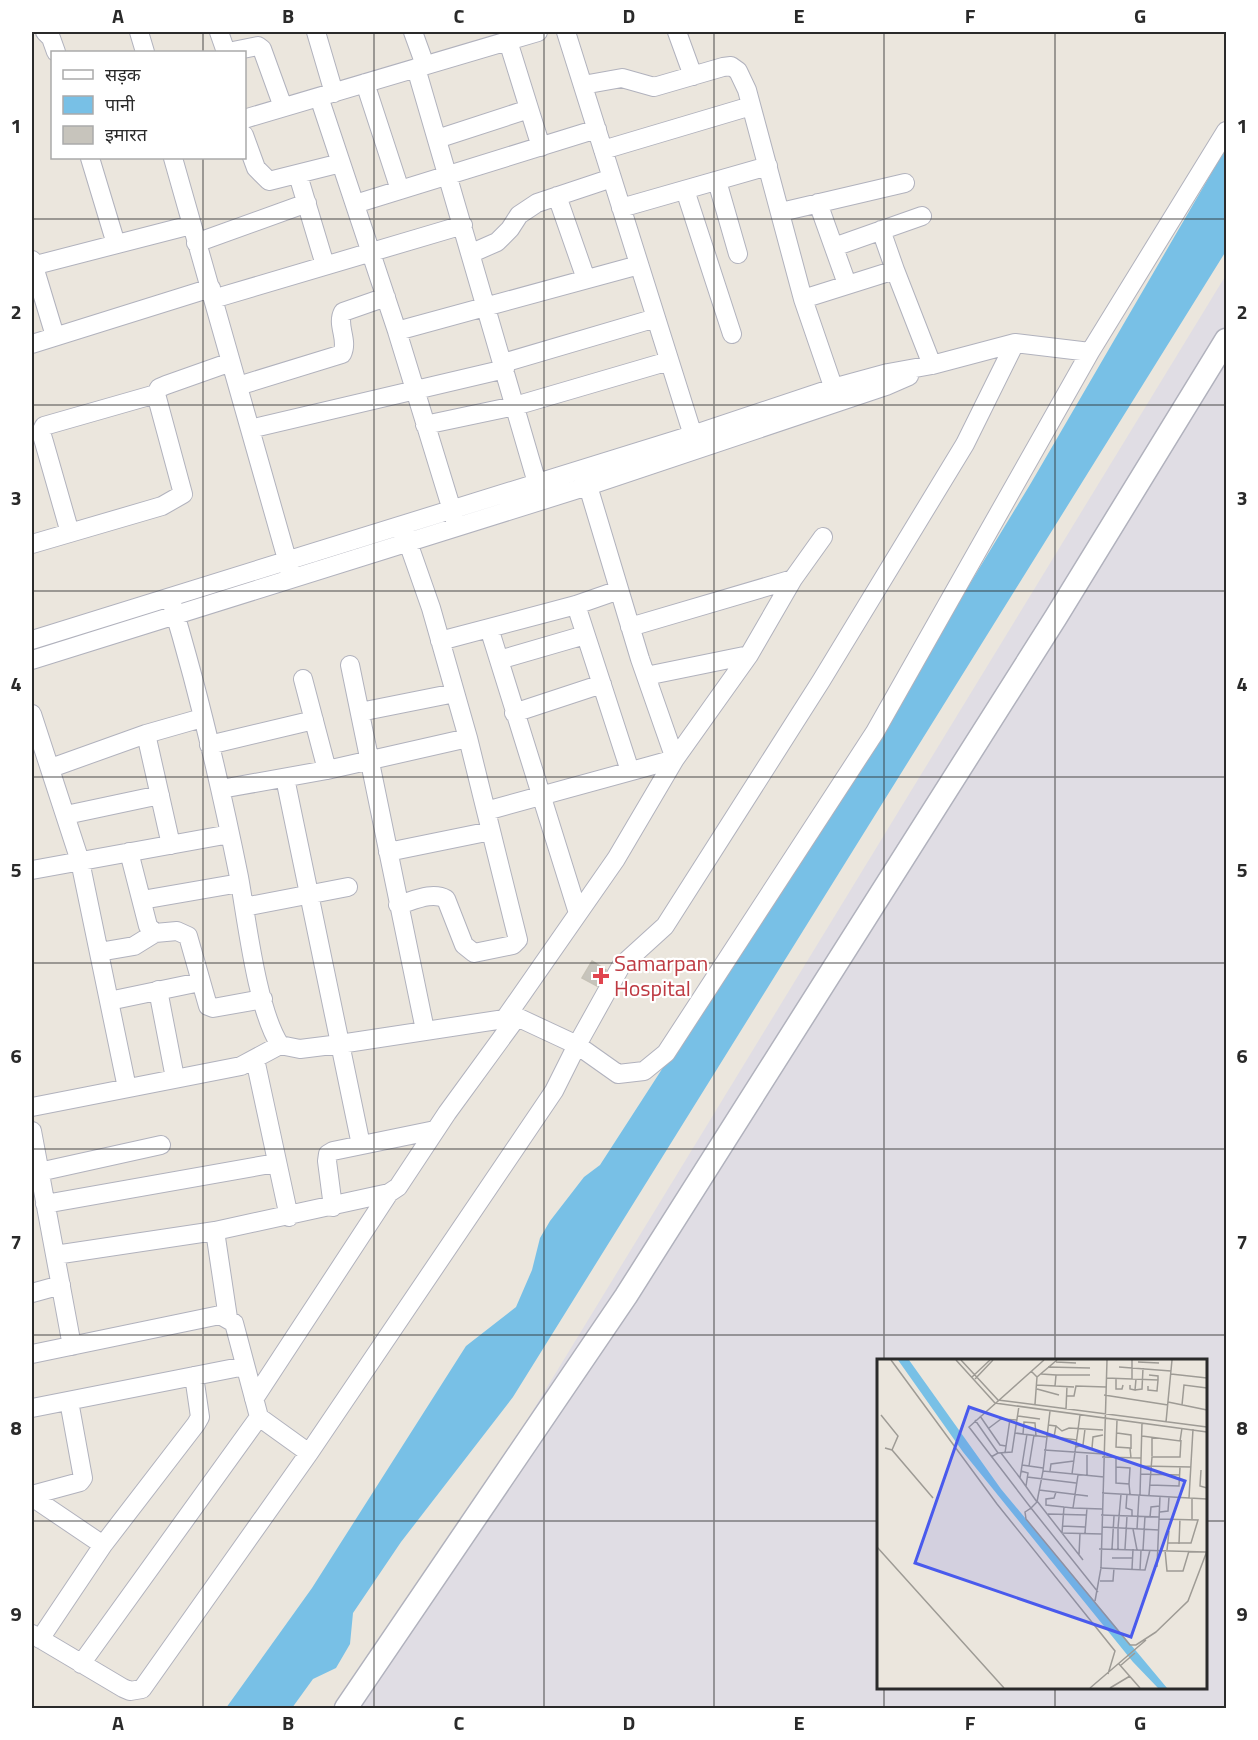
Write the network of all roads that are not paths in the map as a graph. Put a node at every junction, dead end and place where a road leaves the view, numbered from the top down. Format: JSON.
{"nodes":[{"id":1,"x":45,"y":32,"type":"edge"},
{"id":2,"x":139,"y":32,"type":"edge"},
{"id":3,"x":219,"y":32,"type":"edge"},
{"id":4,"x":317,"y":32,"type":"edge"},
{"id":5,"x":413,"y":32,"type":"edge"},
{"id":6,"x":538,"y":32,"type":"edge"},
{"id":7,"x":566,"y":32,"type":"edge"},
{"id":8,"x":677,"y":32,"type":"edge"},
{"id":9,"x":508,"y":41,"type":"junction"},
{"id":10,"x":56,"y":51,"type":"edge"},
{"id":11,"x":145,"y":51,"type":"edge"},
{"id":12,"x":227,"y":51,"type":"edge"},
{"id":13,"x":230,"y":51,"type":"edge"},
{"id":14,"x":420,"y":67,"type":"junction"},
{"id":15,"x":693,"y":76,"type":"junction"},
{"id":16,"x":365,"y":83,"type":"junction"},
{"id":17,"x":583,"y":85,"type":"junction"},
{"id":18,"x":326,"y":95,"type":"junction"},
{"id":19,"x":751,"y":106,"type":"junction"},
{"id":20,"x":283,"y":108,"type":"junction"},
{"id":21,"x":529,"y":109,"type":"junction"},
{"id":22,"x":246,"y":118,"type":"edge"},
{"id":23,"x":597,"y":129,"type":"junction"},
{"id":24,"x":1227,"y":131,"type":"edge"},
{"id":25,"x":437,"y":139,"type":"junction"},
{"id":26,"x":246,"y":140,"type":"edge"},
{"id":27,"x":541,"y":147,"type":"junction"},
{"id":28,"x":603,"y":150,"type":"junction"},
{"id":29,"x":90,"y":159,"type":"edge"},
{"id":30,"x":173,"y":159,"type":"edge"},
{"id":31,"x":341,"y":163,"type":"junction"},
{"id":32,"x":768,"y":166,"type":"junction"},
{"id":33,"x":298,"y":175,"type":"junction"},
{"id":34,"x":448,"y":175,"type":"junction"},
{"id":35,"x":612,"y":178,"type":"junction"},
{"id":36,"x":717,"y":181,"type":"junction"},
{"id":37,"x":905,"y":183,"type":"dead end"},
{"id":38,"x":400,"y":190,"type":"junction"},
{"id":39,"x":685,"y":190,"type":"junction"},
{"id":40,"x":557,"y":196,"type":"junction"},
{"id":41,"x":307,"y":203,"type":"junction"},
{"id":42,"x":818,"y":203,"type":"junction"},
{"id":43,"x":355,"y":204,"type":"junction"},
{"id":44,"x":621,"y":208,"type":"junction"},
{"id":45,"x":781,"y":212,"type":"junction"},
{"id":46,"x":922,"y":216,"type":"dead end"},
{"id":47,"x":191,"y":225,"type":"junction"},
{"id":48,"x":463,"y":225,"type":"junction"},
{"id":49,"x":881,"y":230,"type":"junction"},
{"id":50,"x":196,"y":243,"type":"junction"},
{"id":51,"x":116,"y":244,"type":"junction"},
{"id":52,"x":834,"y":247,"type":"junction"},
{"id":53,"x":370,"y":251,"type":"junction"},
{"id":54,"x":472,"y":253,"type":"junction"},
{"id":55,"x":738,"y":254,"type":"dead end"},
{"id":56,"x":32,"y":264,"type":"edge"},
{"id":57,"x":325,"y":265,"type":"junction"},
{"id":58,"x":639,"y":265,"type":"junction"},
{"id":59,"x":896,"y":270,"type":"junction"},
{"id":60,"x":586,"y":279,"type":"junction"},
{"id":61,"x":847,"y":284,"type":"junction"},
{"id":62,"x":212,"y":294,"type":"junction"},
{"id":63,"x":386,"y":297,"type":"junction"},
{"id":64,"x":803,"y":299,"type":"junction"},
{"id":65,"x":488,"y":306,"type":"junction"},
{"id":66,"x":656,"y":318,"type":"junction"},
{"id":67,"x":397,"y":331,"type":"junction"},
{"id":68,"x":732,"y":334,"type":"dead end"},
{"id":69,"x":55,"y":336,"type":"junction"},
{"id":70,"x":1227,"y":340,"type":"edge"},
{"id":71,"x":1015,"y":343,"type":"junction"},
{"id":72,"x":32,"y":344,"type":"edge"},
{"id":73,"x":1090,"y":352,"type":"junction"},
{"id":74,"x":231,"y":362,"type":"junction"},
{"id":75,"x":669,"y":362,"type":"junction"},
{"id":76,"x":932,"y":365,"type":"junction"},
{"id":77,"x":504,"y":366,"type":"junction"},
{"id":78,"x":238,"y":387,"type":"junction"},
{"id":79,"x":415,"y":390,"type":"junction"},
{"id":80,"x":156,"y":394,"type":"junction"},
{"id":81,"x":836,"y":395,"type":"junction"},
{"id":82,"x":515,"y":406,"type":"junction"},
{"id":83,"x":425,"y":425,"type":"junction"},
{"id":84,"x":250,"y":429,"type":"junction"},
{"id":85,"x":695,"y":442,"type":"junction"},
{"id":86,"x":586,"y":477,"type":"junction"},
{"id":87,"x":537,"y":483,"type":"junction"},
{"id":88,"x":451,"y":509,"type":"junction"},
{"id":89,"x":457,"y":527,"type":"junction"},
{"id":90,"x":70,"y":533,"type":"junction"},
{"id":91,"x":404,"y":533,"type":"junction"},
{"id":92,"x":823,"y":537,"type":"dead end"},
{"id":93,"x":32,"y":544,"type":"edge"},
{"id":94,"x":289,"y":569,"type":"junction"},
{"id":95,"x":793,"y":579,"type":"junction"},
{"id":96,"x":620,"y":590,"type":"junction"},
{"id":97,"x":170,"y":597,"type":"junction"},
{"id":98,"x":576,"y":605,"type":"junction"},
{"id":99,"x":176,"y":615,"type":"junction"},
{"id":100,"x":630,"y":627,"type":"junction"},
{"id":101,"x":489,"y":628,"type":"junction"},
{"id":102,"x":585,"y":635,"type":"junction"},
{"id":103,"x":32,"y":640,"type":"edge"},
{"id":104,"x":440,"y":641,"type":"junction"},
{"id":105,"x":748,"y":655,"type":"junction"},
{"id":106,"x":32,"y":658,"type":"edge"},
{"id":107,"x":499,"y":660,"type":"junction"},
{"id":108,"x":350,"y":665,"type":"dead end"},
{"id":109,"x":646,"y":676,"type":"junction"},
{"id":110,"x":303,"y":680,"type":"dead end"},
{"id":111,"x":602,"y":684,"type":"junction"},
{"id":112,"x":455,"y":693,"type":"junction"},
{"id":113,"x":360,"y":712,"type":"junction"},
{"id":114,"x":514,"y":713,"type":"junction"},
{"id":115,"x":32,"y":714,"type":"edge"},
{"id":116,"x":202,"y":718,"type":"junction"},
{"id":117,"x":314,"y":720,"type":"junction"},
{"id":118,"x":146,"y":734,"type":"junction"},
{"id":119,"x":468,"y":738,"type":"junction"},
{"id":120,"x":209,"y":745,"type":"junction"},
{"id":121,"x":675,"y":759,"type":"junction"},
{"id":122,"x":371,"y":761,"type":"junction"},
{"id":123,"x":51,"y":768,"type":"junction"},
{"id":124,"x":327,"y":770,"type":"junction"},
{"id":125,"x":630,"y":771,"type":"junction"},
{"id":126,"x":285,"y":778,"type":"junction"},
{"id":127,"x":221,"y":789,"type":"junction"},
{"id":128,"x":160,"y":795,"type":"junction"},
{"id":129,"x":540,"y":798,"type":"junction"},
{"id":130,"x":486,"y":811,"type":"junction"},
{"id":131,"x":66,"y":815,"type":"junction"},
{"id":132,"x":491,"y":831,"type":"junction"},
{"id":133,"x":230,"y":834,"type":"junction"},
{"id":134,"x":171,"y":845,"type":"junction"},
{"id":135,"x":129,"y":852,"type":"junction"},
{"id":136,"x":388,"y":852,"type":"junction"},
{"id":137,"x":80,"y":861,"type":"junction"},
{"id":138,"x":32,"y":870,"type":"edge"},
{"id":139,"x":240,"y":883,"type":"junction"},
{"id":140,"x":348,"y":887,"type":"dead end"},
{"id":141,"x":310,"y":894,"type":"junction"},
{"id":142,"x":142,"y":900,"type":"junction"},
{"id":143,"x":398,"y":905,"type":"junction"},
{"id":144,"x":244,"y":907,"type":"junction"},
{"id":145,"x":578,"y":913,"type":"junction"},
{"id":146,"x":155,"y":933,"type":"junction"},
{"id":147,"x":99,"y":952,"type":"junction"},
{"id":148,"x":200,"y":982,"type":"junction"},
{"id":149,"x":158,"y":990,"type":"junction"},
{"id":150,"x":263,"y":999,"type":"junction"},
{"id":151,"x":109,"y":1000,"type":"junction"},
{"id":152,"x":511,"y":1017,"type":"junction"},
{"id":153,"x":426,"y":1030,"type":"junction"},
{"id":154,"x":340,"y":1044,"type":"junction"},
{"id":155,"x":280,"y":1045,"type":"junction"},
{"id":156,"x":578,"y":1045,"type":"junction"},
{"id":157,"x":255,"y":1059,"type":"junction"},
{"id":158,"x":176,"y":1078,"type":"junction"},
{"id":159,"x":127,"y":1088,"type":"junction"},
{"id":160,"x":32,"y":1107,"type":"edge"},
{"id":161,"x":435,"y":1130,"type":"junction"},
{"id":162,"x":32,"y":1131,"type":"edge"},
{"id":163,"x":161,"y":1145,"type":"dead end"},
{"id":164,"x":361,"y":1145,"type":"junction"},
{"id":165,"x":276,"y":1164,"type":"junction"},
{"id":166,"x":37,"y":1181,"type":"edge"},
{"id":167,"x":389,"y":1193,"type":"junction"},
{"id":168,"x":45,"y":1204,"type":"junction"},
{"id":169,"x":333,"y":1207,"type":"junction"},
{"id":170,"x":289,"y":1217,"type":"junction"},
{"id":171,"x":214,"y":1231,"type":"junction"},
{"id":172,"x":55,"y":1255,"type":"junction"},
{"id":173,"x":61,"y":1285,"type":"junction"},
{"id":174,"x":32,"y":1293,"type":"edge"},
{"id":175,"x":228,"y":1318,"type":"junction"},
{"id":176,"x":72,"y":1346,"type":"junction"},
{"id":177,"x":32,"y":1354,"type":"edge"},
{"id":178,"x":245,"y":1366,"type":"junction"},
{"id":179,"x":194,"y":1376,"type":"junction"},
{"id":180,"x":254,"y":1399,"type":"junction"},
{"id":181,"x":69,"y":1401,"type":"junction"},
{"id":182,"x":32,"y":1408,"type":"edge"},
{"id":183,"x":259,"y":1417,"type":"junction"},
{"id":184,"x":309,"y":1453,"type":"junction"},
{"id":185,"x":32,"y":1496,"type":"edge"},
{"id":186,"x":103,"y":1545,"type":"junction"},
{"id":187,"x":36,"y":1636,"type":"edge"},
{"id":188,"x":81,"y":1664,"type":"junction"},
{"id":189,"x":346,"y":1708,"type":"edge"}],
"edges":[{"from":1,"to":10,"type":"street"},
{"from":2,"to":11,"type":"street"},
{"from":3,"to":12,"type":"street"},
{"from":4,"to":18,"type":"street"},
{"from":5,"to":14,"type":"street"},
{"from":6,"to":9,"type":"street"},
{"from":7,"to":17,"type":"street"},
{"from":8,"to":15,"type":"street"},
{"from":9,"to":14,"type":"street"},
{"from":9,"to":21,"type":"street"},
{"from":13,"to":20,"type":"street"},
{"from":14,"to":16,"type":"street"},
{"from":14,"to":25,"type":"street"},
{"from":15,"to":17,"type":"street"},
{"from":15,"to":19,"type":"street"},
{"from":16,"to":18,"type":"street"},
{"from":16,"to":38,"type":"street"},
{"from":17,"to":23,"type":"street"},
{"from":18,"to":20,"type":"street"},
{"from":18,"to":31,"type":"street"},
{"from":19,"to":28,"type":"street"},
{"from":19,"to":32,"type":"street"},
{"from":20,"to":22,"type":"street"},
{"from":21,"to":25,"type":"street"},
{"from":21,"to":27,"type":"street"},
{"from":23,"to":27,"type":"street"},
{"from":23,"to":28,"type":"street"},
{"from":24,"to":73,"type":"street"},
{"from":25,"to":34,"type":"street"},
{"from":26,"to":33,"type":"street"},
{"from":27,"to":34,"type":"street"},
{"from":28,"to":35,"type":"street"},
{"from":29,"to":51,"type":"street"},
{"from":30,"to":47,"type":"street"},
{"from":31,"to":33,"type":"street"},
{"from":31,"to":43,"type":"street"},
{"from":32,"to":36,"type":"street"},
{"from":32,"to":45,"type":"street"},
{"from":33,"to":41,"type":"street"},
{"from":34,"to":38,"type":"street"},
{"from":34,"to":48,"type":"street"},
{"from":35,"to":40,"type":"street"},
{"from":35,"to":44,"type":"street"},
{"from":36,"to":39,"type":"street"},
{"from":36,"to":55,"type":"street"},
{"from":37,"to":42,"type":"street"},
{"from":38,"to":43,"type":"street"},
{"from":39,"to":44,"type":"street"},
{"from":39,"to":68,"type":"street"},
{"from":40,"to":54,"type":"street"},
{"from":40,"to":60,"type":"street"},
{"from":41,"to":50,"type":"street"},
{"from":41,"to":57,"type":"street"},
{"from":42,"to":45,"type":"street"},
{"from":42,"to":52,"type":"street"},
{"from":43,"to":53,"type":"street"},
{"from":44,"to":58,"type":"street"},
{"from":45,"to":64,"type":"street"},
{"from":46,"to":49,"type":"street"},
{"from":47,"to":50,"type":"street"},
{"from":47,"to":51,"type":"street"},
{"from":48,"to":53,"type":"street"},
{"from":48,"to":54,"type":"street"},
{"from":49,"to":52,"type":"street"},
{"from":49,"to":59,"type":"street"},
{"from":50,"to":62,"type":"street"},
{"from":51,"to":56,"type":"street"},
{"from":52,"to":61,"type":"street"},
{"from":53,"to":57,"type":"street"},
{"from":53,"to":63,"type":"street"},
{"from":54,"to":65,"type":"street"},
{"from":56,"to":69,"type":"street"},
{"from":57,"to":62,"type":"street"},
{"from":58,"to":60,"type":"street"},
{"from":58,"to":66,"type":"street"},
{"from":59,"to":61,"type":"street"},
{"from":59,"to":76,"type":"street"},
{"from":60,"to":65,"type":"street"},
{"from":61,"to":64,"type":"street"},
{"from":62,"to":69,"type":"street"},
{"from":62,"to":74,"type":"street"},
{"from":63,"to":67,"type":"street"},
{"from":63,"to":78,"type":"street"},
{"from":64,"to":81,"type":"street"},
{"from":65,"to":67,"type":"street"},
{"from":65,"to":77,"type":"street"},
{"from":66,"to":75,"type":"street"},
{"from":66,"to":77,"type":"street"},
{"from":67,"to":79,"type":"street"},
{"from":69,"to":72,"type":"street"},
{"from":70,"to":189,"type":"street"},
{"from":71,"to":73,"type":"street"},
{"from":71,"to":76,"type":"street"},
{"from":71,"to":156,"type":"street"},
{"from":73,"to":156,"type":"street"},
{"from":74,"to":78,"type":"street"},
{"from":74,"to":80,"type":"street"},
{"from":75,"to":82,"type":"street"},
{"from":75,"to":85,"type":"street"},
{"from":76,"to":81,"type":"street"},
{"from":77,"to":79,"type":"street"},
{"from":77,"to":82,"type":"street"},
{"from":78,"to":84,"type":"street"},
{"from":79,"to":83,"type":"street"},
{"from":79,"to":84,"type":"street"},
{"from":80,"to":90,"type":"street"},
{"from":80,"to":90,"type":"street"},
{"from":81,"to":85,"type":"street"},
{"from":82,"to":83,"type":"street"},
{"from":82,"to":87,"type":"street"},
{"from":83,"to":88,"type":"street"},
{"from":84,"to":94,"type":"street"},
{"from":85,"to":86,"type":"street"},
{"from":86,"to":87,"type":"street"},
{"from":86,"to":89,"type":"street"},
{"from":86,"to":96,"type":"street"},
{"from":87,"to":88,"type":"street"},
{"from":88,"to":89,"type":"street"},
{"from":88,"to":91,"type":"street"},
{"from":89,"to":91,"type":"street"},
{"from":90,"to":93,"type":"street"},
{"from":91,"to":94,"type":"street"},
{"from":91,"to":104,"type":"street"},
{"from":92,"to":95,"type":"street"},
{"from":94,"to":97,"type":"street"},
{"from":94,"to":99,"type":"street"},
{"from":95,"to":100,"type":"street"},
{"from":95,"to":105,"type":"street"},
{"from":96,"to":98,"type":"street"},
{"from":96,"to":100,"type":"street"},
{"from":97,"to":99,"type":"street"},
{"from":97,"to":103,"type":"street"},
{"from":98,"to":101,"type":"street"},
{"from":98,"to":102,"type":"street"},
{"from":99,"to":106,"type":"street"},
{"from":99,"to":116,"type":"street"},
{"from":100,"to":109,"type":"street"},
{"from":101,"to":104,"type":"street"},
{"from":101,"to":107,"type":"street"},
{"from":102,"to":107,"type":"street"},
{"from":102,"to":111,"type":"street"},
{"from":104,"to":112,"type":"street"},
{"from":105,"to":109,"type":"street"},
{"from":105,"to":121,"type":"street"},
{"from":107,"to":114,"type":"street"},
{"from":108,"to":113,"type":"street"},
{"from":109,"to":121,"type":"street"},
{"from":110,"to":117,"type":"street"},
{"from":111,"to":114,"type":"street"},
{"from":111,"to":125,"type":"street"},
{"from":112,"to":113,"type":"street"},
{"from":112,"to":119,"type":"street"},
{"from":113,"to":122,"type":"street"},
{"from":114,"to":129,"type":"street"},
{"from":115,"to":123,"type":"street"},
{"from":116,"to":118,"type":"street"},
{"from":116,"to":120,"type":"street"},
{"from":117,"to":120,"type":"street"},
{"from":117,"to":124,"type":"street"},
{"from":118,"to":123,"type":"street"},
{"from":118,"to":128,"type":"street"},
{"from":119,"to":122,"type":"street"},
{"from":119,"to":130,"type":"street"},
{"from":120,"to":127,"type":"street"},
{"from":121,"to":125,"type":"street"},
{"from":121,"to":145,"type":"street"},
{"from":122,"to":124,"type":"street"},
{"from":122,"to":136,"type":"street"},
{"from":123,"to":131,"type":"street"},
{"from":124,"to":126,"type":"street"},
{"from":125,"to":129,"type":"street"},
{"from":126,"to":127,"type":"street"},
{"from":126,"to":141,"type":"street"},
{"from":127,"to":133,"type":"street"},
{"from":128,"to":131,"type":"street"},
{"from":128,"to":134,"type":"street"},
{"from":129,"to":130,"type":"street"},
{"from":129,"to":145,"type":"street"},
{"from":130,"to":132,"type":"street"},
{"from":131,"to":137,"type":"street"},
{"from":132,"to":136,"type":"street"},
{"from":132,"to":143,"type":"street"},
{"from":133,"to":134,"type":"street"},
{"from":133,"to":139,"type":"street"},
{"from":134,"to":135,"type":"street"},
{"from":135,"to":137,"type":"street"},
{"from":135,"to":142,"type":"street"},
{"from":136,"to":143,"type":"street"},
{"from":137,"to":138,"type":"street"},
{"from":137,"to":147,"type":"street"},
{"from":139,"to":142,"type":"street"},
{"from":139,"to":144,"type":"street"},
{"from":140,"to":141,"type":"street"},
{"from":141,"to":144,"type":"street"},
{"from":141,"to":154,"type":"street"},
{"from":142,"to":146,"type":"street"},
{"from":143,"to":153,"type":"street"},
{"from":144,"to":150,"type":"street"},
{"from":145,"to":152,"type":"street"},
{"from":146,"to":147,"type":"street"},
{"from":146,"to":148,"type":"street"},
{"from":147,"to":151,"type":"street"},
{"from":148,"to":149,"type":"street"},
{"from":148,"to":150,"type":"street"},
{"from":149,"to":151,"type":"street"},
{"from":149,"to":158,"type":"street"},
{"from":150,"to":155,"type":"street"},
{"from":151,"to":159,"type":"street"},
{"from":152,"to":153,"type":"street"},
{"from":152,"to":156,"type":"street"},
{"from":152,"to":161,"type":"street"},
{"from":153,"to":154,"type":"street"},
{"from":154,"to":155,"type":"street"},
{"from":154,"to":164,"type":"street"},
{"from":155,"to":157,"type":"street"},
{"from":156,"to":184,"type":"street"},
{"from":157,"to":158,"type":"street"},
{"from":157,"to":165,"type":"street"},
{"from":158,"to":159,"type":"street"},
{"from":159,"to":160,"type":"street"},
{"from":161,"to":164,"type":"street"},
{"from":161,"to":167,"type":"street"},
{"from":162,"to":166,"type":"street"},
{"from":163,"to":166,"type":"street"},
{"from":164,"to":169,"type":"street"},
{"from":165,"to":168,"type":"street"},
{"from":165,"to":170,"type":"street"},
{"from":166,"to":168,"type":"street"},
{"from":167,"to":169,"type":"street"},
{"from":167,"to":180,"type":"street"},
{"from":168,"to":172,"type":"street"},
{"from":169,"to":170,"type":"street"},
{"from":170,"to":171,"type":"street"},
{"from":171,"to":172,"type":"street"},
{"from":171,"to":175,"type":"street"},
{"from":172,"to":173,"type":"street"},
{"from":173,"to":174,"type":"street"},
{"from":173,"to":176,"type":"street"},
{"from":175,"to":176,"type":"street"},
{"from":175,"to":178,"type":"street"},
{"from":176,"to":177,"type":"street"},
{"from":178,"to":179,"type":"street"},
{"from":178,"to":180,"type":"street"},
{"from":179,"to":181,"type":"street"},
{"from":179,"to":186,"type":"street"},
{"from":180,"to":183,"type":"street"},
{"from":181,"to":182,"type":"street"},
{"from":181,"to":185,"type":"street"},
{"from":183,"to":184,"type":"street"},
{"from":183,"to":188,"type":"street"},
{"from":184,"to":188,"type":"street"},
{"from":185,"to":186,"type":"street"},
{"from":186,"to":187,"type":"street"},
{"from":187,"to":188,"type":"street"}]}
